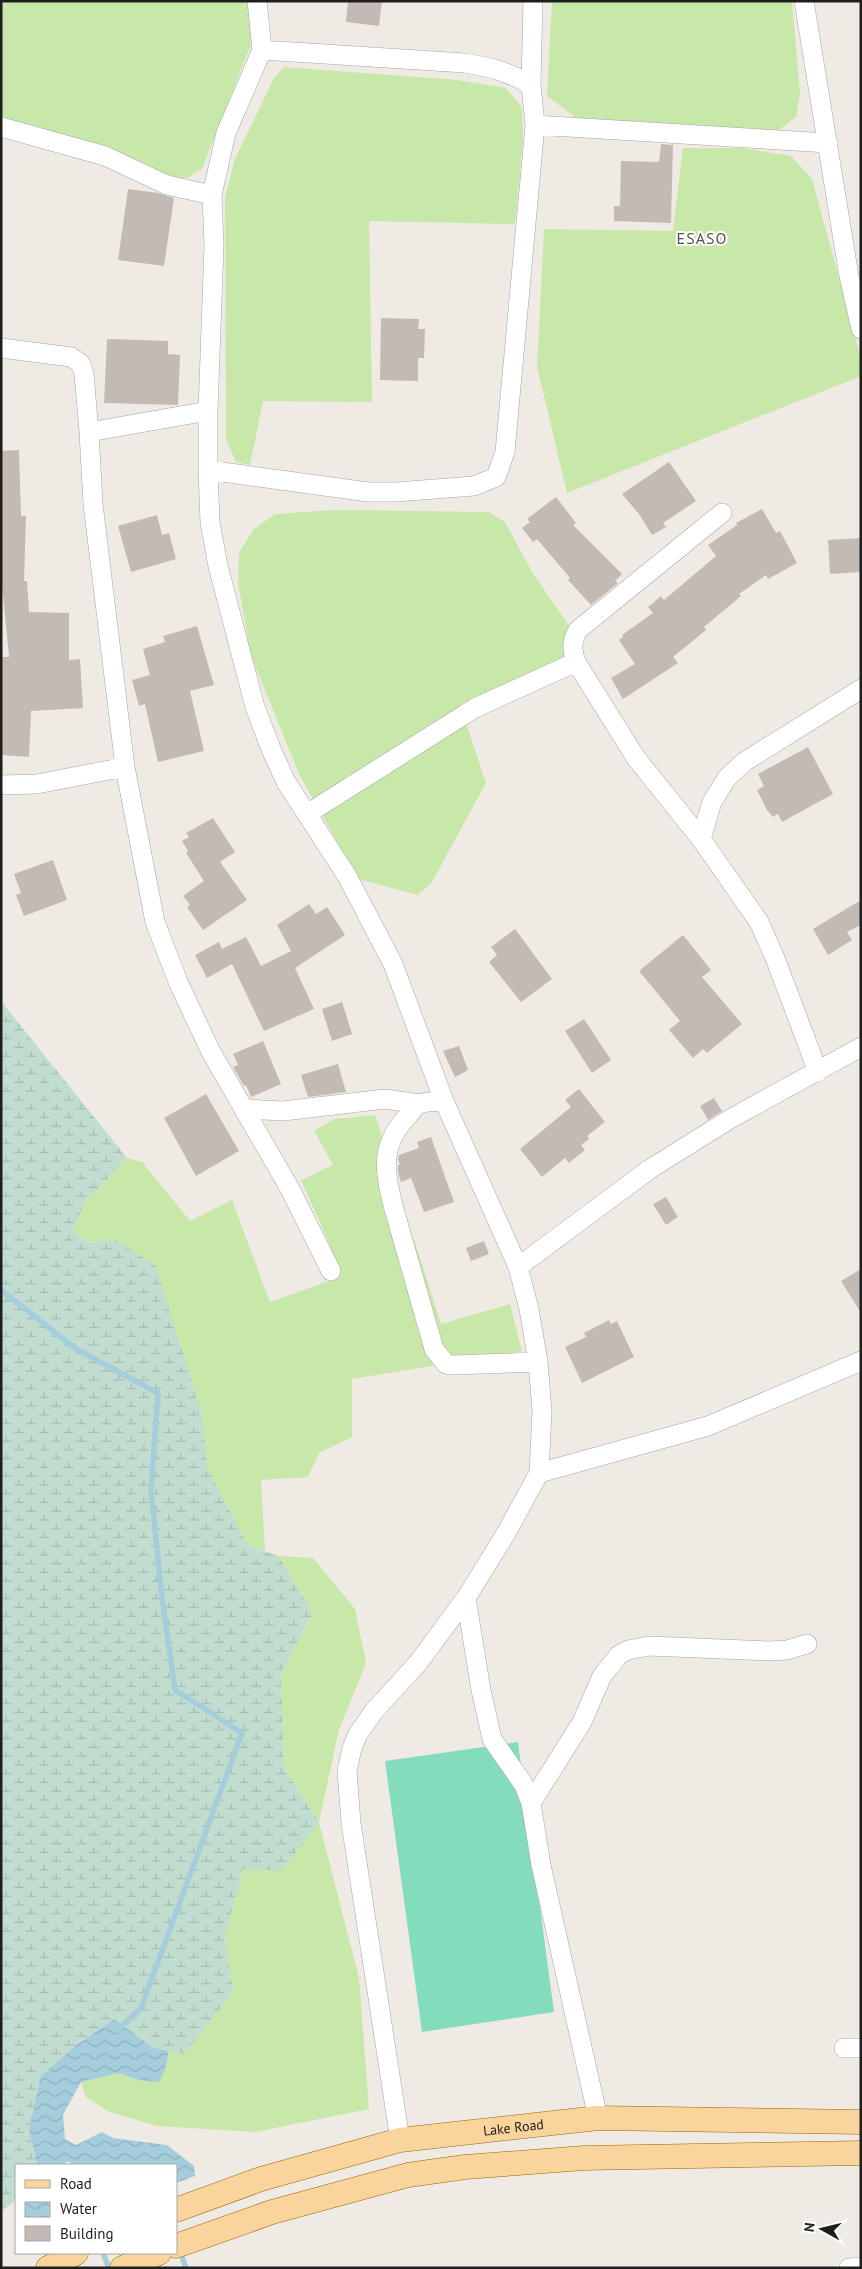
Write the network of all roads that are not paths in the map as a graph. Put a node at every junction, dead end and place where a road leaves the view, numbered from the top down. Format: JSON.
{"nodes":[{"id":1,"x":257,"y":1,"type":"edge"},
{"id":2,"x":533,"y":1,"type":"edge"},
{"id":3,"x":804,"y":1,"type":"edge"},
{"id":4,"x":262,"y":50,"type":"junction"},
{"id":5,"x":531,"y":84,"type":"junction"},
{"id":6,"x":536,"y":125,"type":"junction"},
{"id":7,"x":1,"y":127,"type":"edge"},
{"id":8,"x":828,"y":143,"type":"junction"},
{"id":9,"x":212,"y":195,"type":"junction"},
{"id":10,"x":855,"y":276,"type":"edge"},
{"id":11,"x":861,"y":329,"type":"edge"},
{"id":12,"x":1,"y":348,"type":"edge"},
{"id":13,"x":208,"y":411,"type":"junction"},
{"id":14,"x":89,"y":432,"type":"junction"},
{"id":15,"x":208,"y":470,"type":"junction"},
{"id":16,"x":722,"y":513,"type":"dead end"},
{"id":17,"x":576,"y":662,"type":"junction"},
{"id":18,"x":861,"y":689,"type":"edge"},
{"id":19,"x":125,"y":767,"type":"junction"},
{"id":20,"x":1,"y":785,"type":"edge"},
{"id":21,"x":307,"y":814,"type":"junction"},
{"id":22,"x":701,"y":839,"type":"junction"},
{"id":23,"x":861,"y":1047,"type":"edge"},
{"id":24,"x":818,"y":1072,"type":"junction"},
{"id":25,"x":444,"y":1101,"type":"junction"},
{"id":26,"x":419,"y":1104,"type":"junction"},
{"id":27,"x":245,"y":1109,"type":"junction"},
{"id":28,"x":518,"y":1267,"type":"junction"},
{"id":29,"x":331,"y":1271,"type":"dead end"},
{"id":30,"x":861,"y":1361,"type":"edge"},
{"id":31,"x":538,"y":1362,"type":"junction"},
{"id":32,"x":539,"y":1473,"type":"junction"},
{"id":33,"x":466,"y":1598,"type":"junction"},
{"id":34,"x":807,"y":1644,"type":"dead end"},
{"id":35,"x":531,"y":1803,"type":"junction"},
{"id":36,"x":598,"y":2118,"type":"junction"},
{"id":37,"x":861,"y":2122,"type":"edge"},
{"id":38,"x":400,"y":2140,"type":"junction"},
{"id":39,"x":861,"y":2153,"type":"edge"},
{"id":40,"x":178,"y":2209,"type":"edge"},
{"id":41,"x":178,"y":2245,"type":"edge"},
{"id":42,"x":74,"y":2254,"type":"edge"},
{"id":43,"x":157,"y":2254,"type":"edge"},
{"id":44,"x":861,"y":2267,"type":"edge"},
{"id":45,"x":48,"y":2268,"type":"edge"},
{"id":46,"x":122,"y":2268,"type":"edge"},
{"id":47,"x":849,"y":2268,"type":"edge"}],
"edges":[{"from":1,"to":4,"type":"street"},
{"from":2,"to":5,"type":"street"},
{"from":3,"to":8,"type":"street"},
{"from":4,"to":5,"type":"street"},
{"from":4,"to":9,"type":"street"},
{"from":5,"to":6,"type":"street"},
{"from":6,"to":8,"type":"street"},
{"from":6,"to":15,"type":"street"},
{"from":7,"to":9,"type":"street"},
{"from":8,"to":10,"type":"street"},
{"from":9,"to":13,"type":"street"},
{"from":10,"to":11,"type":"street"},
{"from":12,"to":14,"type":"street"},
{"from":13,"to":14,"type":"street"},
{"from":13,"to":15,"type":"street"},
{"from":14,"to":19,"type":"street"},
{"from":15,"to":21,"type":"street"},
{"from":16,"to":17,"type":"street"},
{"from":17,"to":21,"type":"street"},
{"from":17,"to":22,"type":"street"},
{"from":18,"to":22,"type":"street"},
{"from":19,"to":20,"type":"street"},
{"from":19,"to":27,"type":"street"},
{"from":21,"to":25,"type":"street"},
{"from":22,"to":24,"type":"street"},
{"from":23,"to":24,"type":"street"},
{"from":24,"to":28,"type":"street"},
{"from":25,"to":26,"type":"street"},
{"from":25,"to":28,"type":"street"},
{"from":26,"to":27,"type":"street"},
{"from":26,"to":31,"type":"street"},
{"from":27,"to":29,"type":"street"},
{"from":28,"to":31,"type":"street"},
{"from":30,"to":32,"type":"street"},
{"from":31,"to":32,"type":"street"},
{"from":32,"to":33,"type":"street"},
{"from":33,"to":35,"type":"street"},
{"from":33,"to":38,"type":"street"},
{"from":34,"to":35,"type":"street"},
{"from":35,"to":36,"type":"street"},
{"from":36,"to":37,"type":"main road","name":"Lake Road"},
{"from":36,"to":38,"type":"main road","name":"Lake Road"},
{"from":38,"to":40,"type":"main road","name":"Lake Road"},
{"from":39,"to":41,"type":"main road"},
{"from":42,"to":45,"type":"main road"},
{"from":43,"to":46,"type":"main road"},
{"from":44,"to":47,"type":"street"}]}
